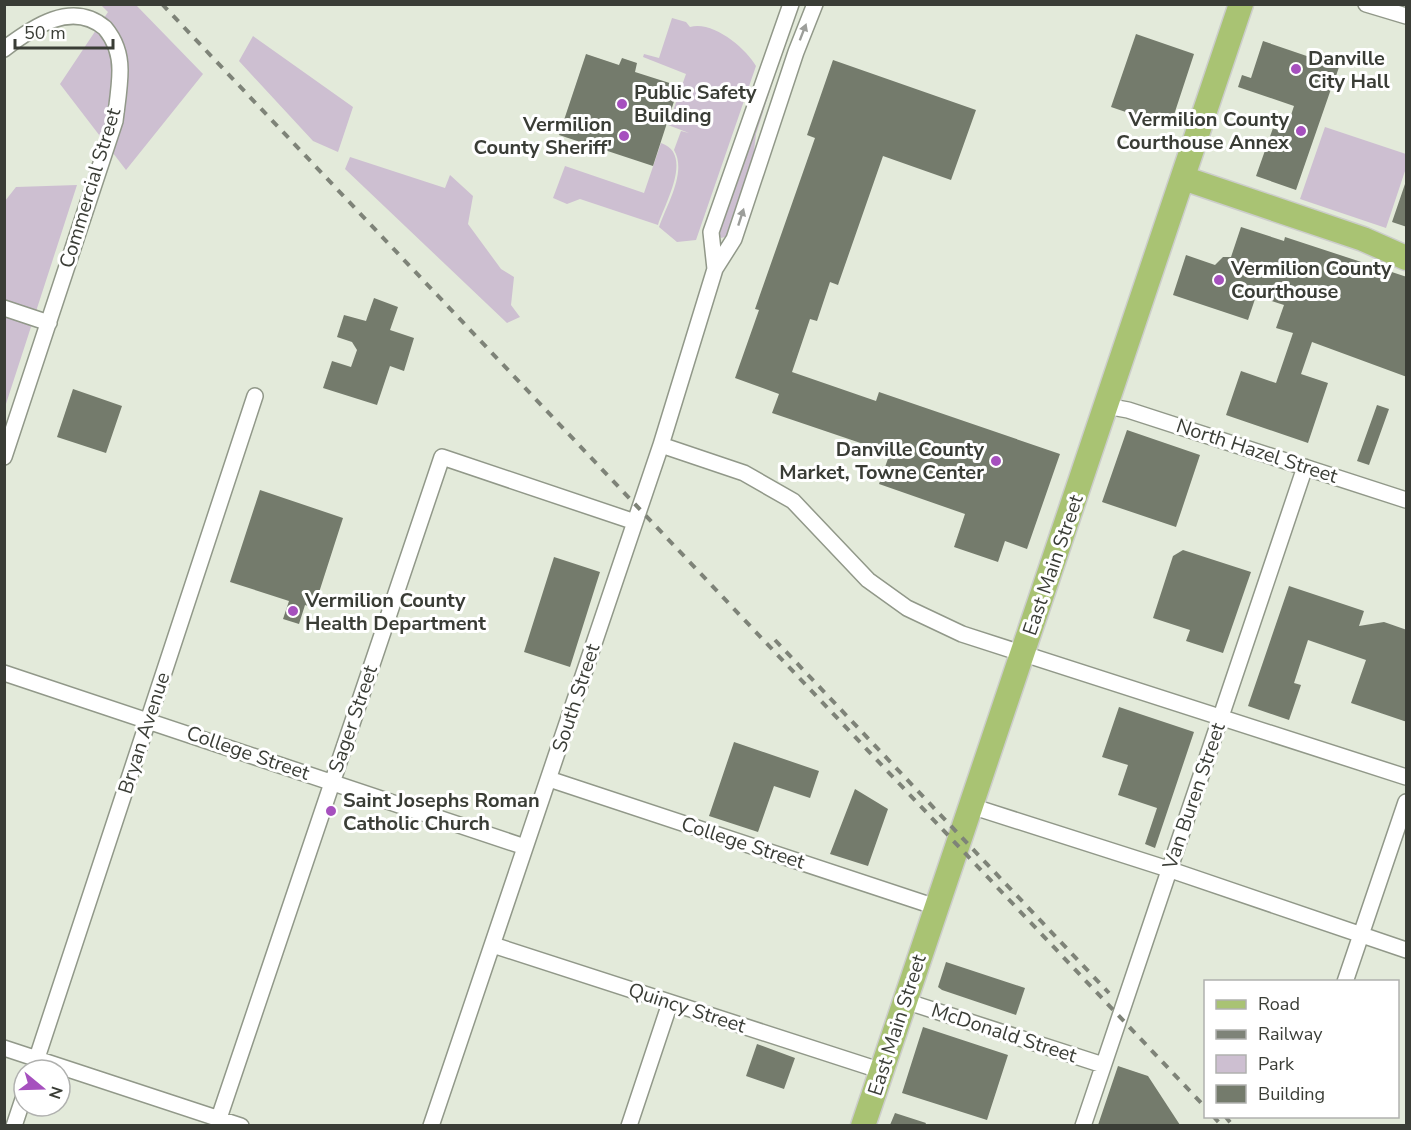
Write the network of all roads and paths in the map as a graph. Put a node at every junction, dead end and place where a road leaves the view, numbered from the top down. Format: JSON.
{"nodes":[{"id":1,"x":791,"y":4,"type":"edge"},
{"id":2,"x":815,"y":4,"type":"edge"},
{"id":3,"x":1241,"y":4,"type":"edge"},
{"id":4,"x":1366,"y":4,"type":"edge"},
{"id":5,"x":1407,"y":16,"type":"edge"},
{"id":6,"x":4,"y":49,"type":"edge"},
{"id":7,"x":1183,"y":178,"type":"junction"},
{"id":8,"x":1407,"y":258,"type":"edge"},
{"id":9,"x":715,"y":269,"type":"junction"},
{"id":10,"x":4,"y":308,"type":"edge"},
{"id":11,"x":49,"y":323,"type":"junction"},
{"id":12,"x":255,"y":396,"type":"dead end"},
{"id":13,"x":1106,"y":406,"type":"junction"},
{"id":14,"x":661,"y":445,"type":"junction"},
{"id":15,"x":4,"y":457,"type":"edge"},
{"id":16,"x":1305,"y":467,"type":"junction"},
{"id":17,"x":1407,"y":500,"type":"edge"},
{"id":18,"x":634,"y":522,"type":"junction"},
{"id":19,"x":1023,"y":652,"type":"junction"},
{"id":20,"x":4,"y":673,"type":"edge"},
{"id":21,"x":1221,"y":717,"type":"junction"},
{"id":22,"x":148,"y":720,"type":"junction"},
{"id":23,"x":1407,"y":777,"type":"edge"},
{"id":24,"x":549,"y":779,"type":"junction"},
{"id":25,"x":332,"y":781,"type":"junction"},
{"id":26,"x":1407,"y":802,"type":"edge"},
{"id":27,"x":971,"y":806,"type":"junction"},
{"id":28,"x":525,"y":847,"type":"junction"},
{"id":29,"x":1168,"y":869,"type":"junction"},
{"id":30,"x":936,"y":907,"type":"junction"},
{"id":31,"x":1361,"y":935,"type":"junction"},
{"id":32,"x":493,"y":945,"type":"junction"},
{"id":33,"x":1407,"y":950,"type":"edge"},
{"id":34,"x":1345,"y":980,"type":"edge"},
{"id":35,"x":905,"y":1000,"type":"junction"},
{"id":36,"x":670,"y":1003,"type":"junction"},
{"id":37,"x":4,"y":1048,"type":"edge"},
{"id":38,"x":23,"y":1058,"type":"edge"},
{"id":39,"x":36,"y":1058,"type":"edge"},
{"id":40,"x":1103,"y":1065,"type":"junction"},
{"id":41,"x":882,"y":1071,"type":"junction"},
{"id":42,"x":72,"y":1075,"type":"edge"},
{"id":43,"x":219,"y":1118,"type":"junction"},
{"id":44,"x":241,"y":1125,"type":"edge"},
{"id":45,"x":431,"y":1125,"type":"edge"},
{"id":46,"x":628,"y":1125,"type":"edge"},
{"id":47,"x":863,"y":1125,"type":"edge"},
{"id":48,"x":1083,"y":1125,"type":"edge"}],
"edges":[{"from":1,"to":9,"type":"street","name":"South Street"},
{"from":9,"to":2,"type":"street","name":"South Street","one_way":true},
{"from":3,"to":7,"type":"main road","name":"East Main Street"},
{"from":4,"to":5,"type":"street"},
{"from":6,"to":11,"type":"street","name":"Commercial Street"},
{"from":7,"to":8,"type":"main road"},
{"from":7,"to":13,"type":"main road","name":"East Main Street"},
{"from":9,"to":14,"type":"street","name":"South Street"},
{"from":10,"to":11,"type":"street"},
{"from":11,"to":15,"type":"street","name":"Commercial Street"},
{"from":12,"to":22,"type":"street","name":"Bryan Avenue"},
{"from":13,"to":16,"type":"street","name":"North Hazel Street"},
{"from":13,"to":19,"type":"main road","name":"East Main Street"},
{"from":14,"to":18,"type":"street","name":"South Street"},
{"from":14,"to":19,"type":"street"},
{"from":16,"to":17,"type":"street","name":"North Hazel Street"},
{"from":16,"to":21,"type":"street","name":"Van Buren Street"},
{"from":18,"to":24,"type":"street","name":"South Street"},
{"from":18,"to":25,"type":"street","name":"Sager Street"},
{"from":19,"to":21,"type":"street"},
{"from":19,"to":27,"type":"main road","name":"East Main Street"},
{"from":20,"to":22,"type":"street","name":"College Street"},
{"from":21,"to":23,"type":"street"},
{"from":21,"to":29,"type":"street","name":"Van Buren Street"},
{"from":22,"to":25,"type":"street","name":"College Street"},
{"from":22,"to":39,"type":"street","name":"Bryan Avenue"},
{"from":24,"to":28,"type":"street","name":"South Street"},
{"from":24,"to":30,"type":"street","name":"College Street"},
{"from":25,"to":28,"type":"street","name":"College Street"},
{"from":25,"to":43,"type":"street","name":"Sager Street"},
{"from":26,"to":31,"type":"street"},
{"from":27,"to":29,"type":"street"},
{"from":27,"to":30,"type":"main road","name":"East Main Street"},
{"from":28,"to":32,"type":"street","name":"South Street"},
{"from":29,"to":31,"type":"street"},
{"from":29,"to":40,"type":"street","name":"Van Buren Street"},
{"from":30,"to":35,"type":"main road","name":"East Main Street"},
{"from":31,"to":33,"type":"street"},
{"from":31,"to":34,"type":"street"},
{"from":32,"to":36,"type":"street","name":"Quincy Street"},
{"from":32,"to":45,"type":"street","name":"South Street"},
{"from":35,"to":40,"type":"street","name":"McDonald Street"},
{"from":35,"to":41,"type":"main road","name":"East Main Street"},
{"from":36,"to":41,"type":"street","name":"Quincy Street"},
{"from":36,"to":46,"type":"street"},
{"from":37,"to":38,"type":"street"},
{"from":40,"to":48,"type":"street","name":"Van Buren Street"},
{"from":41,"to":47,"type":"main road","name":"East Main Street"},
{"from":42,"to":43,"type":"street"},
{"from":43,"to":44,"type":"street"}]}
